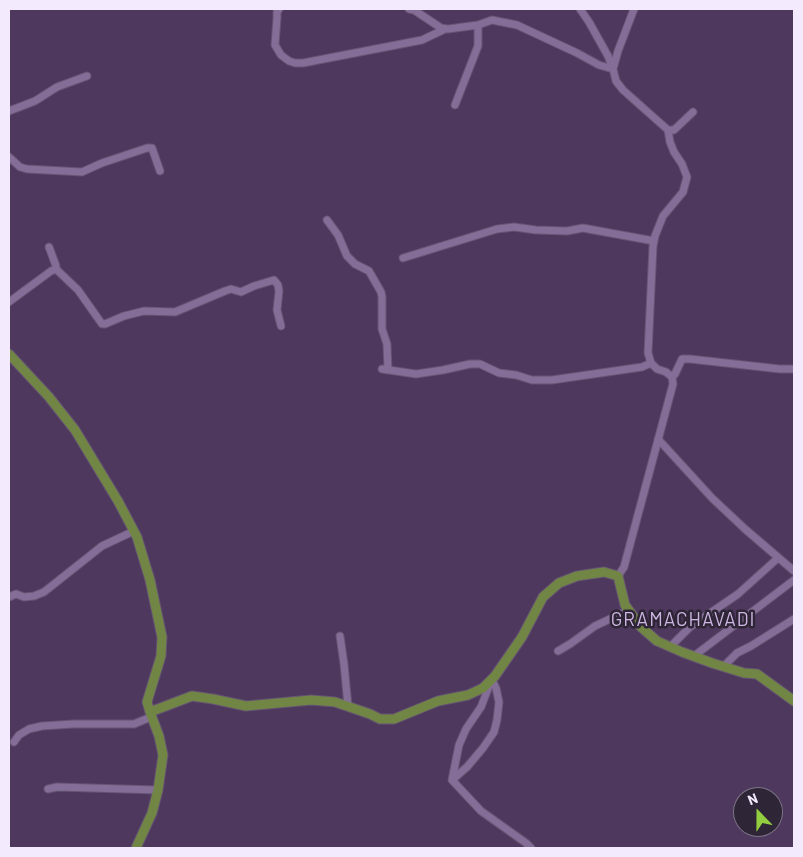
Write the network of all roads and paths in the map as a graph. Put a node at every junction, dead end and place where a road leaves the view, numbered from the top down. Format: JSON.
{"nodes":[{"id":1,"x":279,"y":9,"type":"edge"},
{"id":2,"x":409,"y":9,"type":"edge"},
{"id":3,"x":580,"y":9,"type":"edge"},
{"id":4,"x":634,"y":9,"type":"edge"},
{"id":5,"x":478,"y":25,"type":"junction"},
{"id":6,"x":441,"y":28,"type":"junction"},
{"id":7,"x":613,"y":69,"type":"junction"},
{"id":8,"x":87,"y":76,"type":"dead end"},
{"id":9,"x":455,"y":104,"type":"dead end"},
{"id":10,"x":9,"y":111,"type":"edge"},
{"id":11,"x":694,"y":112,"type":"dead end"},
{"id":12,"x":668,"y":130,"type":"junction"},
{"id":13,"x":9,"y":157,"type":"edge"},
{"id":14,"x":160,"y":171,"type":"dead end"},
{"id":15,"x":327,"y":220,"type":"dead end"},
{"id":16,"x":654,"y":241,"type":"junction"},
{"id":17,"x":49,"y":247,"type":"dead end"},
{"id":18,"x":403,"y":258,"type":"dead end"},
{"id":19,"x":56,"y":269,"type":"junction"},
{"id":20,"x":9,"y":302,"type":"edge"},
{"id":21,"x":281,"y":326,"type":"dead end"},
{"id":22,"x":9,"y":354,"type":"edge"},
{"id":23,"x":651,"y":363,"type":"junction"},
{"id":24,"x":794,"y":369,"type":"edge"},
{"id":25,"x":672,"y":377,"type":"junction"},
{"id":26,"x":658,"y":439,"type":"junction"},
{"id":27,"x":134,"y":531,"type":"junction"},
{"id":28,"x":778,"y":558,"type":"junction"},
{"id":29,"x":794,"y":571,"type":"edge"},
{"id":30,"x":618,"y":576,"type":"junction"},
{"id":31,"x":794,"y":580,"type":"edge"},
{"id":32,"x":9,"y":597,"type":"edge"},
{"id":33,"x":629,"y":610,"type":"junction"},
{"id":34,"x":794,"y":618,"type":"edge"},
{"id":35,"x":340,"y":636,"type":"dead end"},
{"id":36,"x":670,"y":647,"type":"junction"},
{"id":37,"x":558,"y":651,"type":"dead end"},
{"id":38,"x":694,"y":656,"type":"junction"},
{"id":39,"x":724,"y":666,"type":"junction"},
{"id":40,"x":492,"y":680,"type":"junction"},
{"id":41,"x":794,"y":701,"type":"edge"},
{"id":42,"x":348,"y":706,"type":"junction"},
{"id":43,"x":150,"y":715,"type":"junction"},
{"id":44,"x":14,"y":742,"type":"dead end"},
{"id":45,"x":452,"y":780,"type":"junction"},
{"id":46,"x":48,"y":789,"type":"dead end"},
{"id":47,"x":158,"y":790,"type":"junction"},
{"id":48,"x":136,"y":848,"type":"edge"},
{"id":49,"x":531,"y":848,"type":"edge"}],
"edges":[{"from":1,"to":6,"type":"street"},
{"from":2,"to":6,"type":"street"},
{"from":3,"to":7,"type":"street"},
{"from":4,"to":7,"type":"street"},
{"from":5,"to":6,"type":"street"},
{"from":5,"to":7,"type":"street"},
{"from":5,"to":9,"type":"street"},
{"from":7,"to":12,"type":"street"},
{"from":8,"to":10,"type":"street"},
{"from":11,"to":12,"type":"street"},
{"from":12,"to":16,"type":"street"},
{"from":13,"to":14,"type":"street"},
{"from":15,"to":23,"type":"street"},
{"from":16,"to":18,"type":"street"},
{"from":16,"to":23,"type":"street"},
{"from":17,"to":19,"type":"street"},
{"from":19,"to":20,"type":"street"},
{"from":19,"to":21,"type":"street"},
{"from":22,"to":27,"type":"main road"},
{"from":23,"to":25,"type":"street"},
{"from":24,"to":25,"type":"street"},
{"from":25,"to":26,"type":"street"},
{"from":26,"to":28,"type":"street"},
{"from":26,"to":30,"type":"street"},
{"from":27,"to":32,"type":"street"},
{"from":27,"to":43,"type":"main road"},
{"from":28,"to":29,"type":"street"},
{"from":28,"to":36,"type":"street"},
{"from":30,"to":33,"type":"main road"},
{"from":30,"to":40,"type":"main road"},
{"from":31,"to":38,"type":"street"},
{"from":33,"to":36,"type":"main road"},
{"from":33,"to":37,"type":"street"},
{"from":34,"to":39,"type":"street"},
{"from":35,"to":42,"type":"street"},
{"from":36,"to":38,"type":"main road"},
{"from":38,"to":39,"type":"main road"},
{"from":39,"to":41,"type":"main road"},
{"from":40,"to":42,"type":"main road"},
{"from":40,"to":45,"type":"street"},
{"from":40,"to":45,"type":"street"},
{"from":42,"to":43,"type":"main road"},
{"from":43,"to":44,"type":"street"},
{"from":43,"to":47,"type":"main road"},
{"from":45,"to":49,"type":"street"},
{"from":46,"to":47,"type":"street"},
{"from":47,"to":48,"type":"main road"}]}
